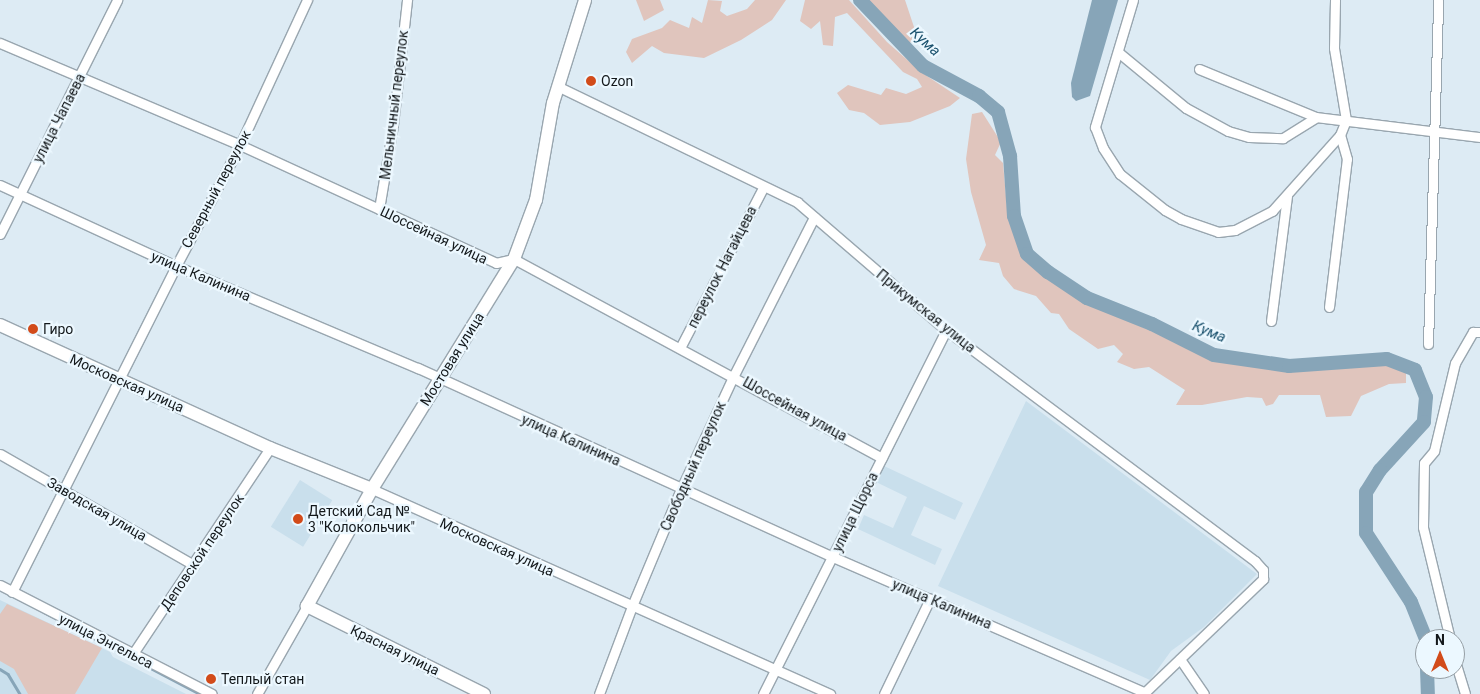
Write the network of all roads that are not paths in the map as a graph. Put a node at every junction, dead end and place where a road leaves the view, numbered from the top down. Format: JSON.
{"nodes":[{"id":1,"x":117,"y":0,"type":"edge"},
{"id":2,"x":407,"y":0,"type":"edge"},
{"id":3,"x":585,"y":0,"type":"edge"},
{"id":4,"x":1133,"y":0,"type":"edge"},
{"id":5,"x":1335,"y":0,"type":"edge"},
{"id":6,"x":1438,"y":0,"type":"edge"},
{"id":7,"x":305,"y":1,"type":"edge"},
{"id":8,"x":0,"y":43,"type":"edge"},
{"id":9,"x":1118,"y":52,"type":"junction"},
{"id":10,"x":1199,"y":69,"type":"dead end"},
{"id":11,"x":80,"y":77,"type":"junction"},
{"id":12,"x":557,"y":86,"type":"junction"},
{"id":13,"x":1316,"y":117,"type":"junction"},
{"id":14,"x":1346,"y":120,"type":"junction"},
{"id":15,"x":1436,"y":132,"type":"junction"},
{"id":16,"x":1340,"y":135,"type":"junction"},
{"id":17,"x":1480,"y":137,"type":"edge"},
{"id":18,"x":240,"y":145,"type":"junction"},
{"id":19,"x":0,"y":185,"type":"edge"},
{"id":20,"x":764,"y":186,"type":"junction"},
{"id":21,"x":20,"y":196,"type":"junction"},
{"id":22,"x":1287,"y":196,"type":"junction"},
{"id":23,"x":379,"y":209,"type":"junction"},
{"id":24,"x":814,"y":218,"type":"junction"},
{"id":25,"x":0,"y":234,"type":"edge"},
{"id":26,"x":514,"y":259,"type":"junction"},
{"id":27,"x":176,"y":266,"type":"junction"},
{"id":28,"x":1329,"y":307,"type":"dead end"},
{"id":29,"x":1271,"y":320,"type":"dead end"},
{"id":30,"x":0,"y":325,"type":"edge"},
{"id":31,"x":946,"y":330,"type":"junction"},
{"id":32,"x":1480,"y":332,"type":"edge"},
{"id":33,"x":1428,"y":344,"type":"dead end"},
{"id":34,"x":680,"y":348,"type":"junction"},
{"id":35,"x":734,"y":375,"type":"junction"},
{"id":36,"x":120,"y":380,"type":"junction"},
{"id":37,"x":439,"y":380,"type":"junction"},
{"id":38,"x":270,"y":448,"type":"junction"},
{"id":39,"x":0,"y":454,"type":"edge"},
{"id":40,"x":882,"y":458,"type":"junction"},
{"id":41,"x":681,"y":489,"type":"junction"},
{"id":42,"x":65,"y":490,"type":"junction"},
{"id":43,"x":372,"y":490,"type":"junction"},
{"id":44,"x":833,"y":557,"type":"junction"},
{"id":45,"x":194,"y":565,"type":"junction"},
{"id":46,"x":0,"y":585,"type":"edge"},
{"id":47,"x":12,"y":592,"type":"junction"},
{"id":48,"x":930,"y":599,"type":"junction"},
{"id":49,"x":307,"y":606,"type":"junction"},
{"id":50,"x":632,"y":606,"type":"junction"},
{"id":51,"x":1448,"y":629,"type":"edge"},
{"id":52,"x":132,"y":655,"type":"junction"},
{"id":53,"x":1180,"y":659,"type":"junction"},
{"id":54,"x":775,"y":669,"type":"junction"},
{"id":55,"x":1461,"y":679,"type":"edge"},
{"id":56,"x":1144,"y":693,"type":"edge"},
{"id":57,"x":212,"y":694,"type":"edge"},
{"id":58,"x":257,"y":694,"type":"edge"},
{"id":59,"x":484,"y":694,"type":"edge"},
{"id":60,"x":599,"y":694,"type":"edge"},
{"id":61,"x":763,"y":694,"type":"edge"},
{"id":62,"x":830,"y":694,"type":"edge"},
{"id":63,"x":884,"y":694,"type":"edge"},
{"id":64,"x":1204,"y":694,"type":"edge"},
{"id":65,"x":1465,"y":694,"type":"edge"}],
"edges":[{"from":1,"to":11,"type":"street","name":"улица Чапаева"},
{"from":2,"to":23,"type":"street","name":"Мельничный переулок"},
{"from":3,"to":12,"type":"main road","name":"Мостовая улица"},
{"from":4,"to":9,"type":"street"},
{"from":5,"to":14,"type":"street"},
{"from":6,"to":15,"type":"street"},
{"from":7,"to":18,"type":"street","name":"Северный переулок"},
{"from":8,"to":11,"type":"street","name":"Шоссейная улица"},
{"from":9,"to":13,"type":"street"},
{"from":9,"to":22,"type":"street"},
{"from":10,"to":13,"type":"street"},
{"from":11,"to":18,"type":"street","name":"Шоссейная улица"},
{"from":11,"to":21,"type":"street","name":"улица Чапаева"},
{"from":12,"to":20,"type":"street","name":"Прикумская улица"},
{"from":12,"to":26,"type":"main road","name":"Мостовая улица"},
{"from":13,"to":14,"type":"street"},
{"from":14,"to":15,"type":"street"},
{"from":14,"to":16,"type":"street"},
{"from":15,"to":17,"type":"street"},
{"from":15,"to":33,"type":"street"},
{"from":16,"to":22,"type":"street"},
{"from":16,"to":28,"type":"street"},
{"from":18,"to":23,"type":"street","name":"Шоссейная улица"},
{"from":18,"to":27,"type":"street","name":"Северный переулок"},
{"from":19,"to":21,"type":"street","name":"улица Калинина"},
{"from":20,"to":24,"type":"street","name":"Прикумская улица"},
{"from":20,"to":34,"type":"street","name":"переулок Нагайцева"},
{"from":21,"to":25,"type":"street","name":"улица Чапаева"},
{"from":21,"to":27,"type":"street","name":"улица Калинина"},
{"from":22,"to":29,"type":"street"},
{"from":23,"to":26,"type":"street","name":"Шоссейная улица"},
{"from":24,"to":31,"type":"street","name":"Прикумская улица"},
{"from":24,"to":35,"type":"street","name":"Свободный переулок"},
{"from":26,"to":34,"type":"street","name":"Шоссейная улица"},
{"from":26,"to":37,"type":"main road","name":"Мостовая улица"},
{"from":27,"to":36,"type":"street","name":"Северный переулок"},
{"from":27,"to":37,"type":"street","name":"улица Калинина"},
{"from":30,"to":36,"type":"main road","name":"Московская улица"},
{"from":31,"to":40,"type":"street","name":"улица Щорса"},
{"from":31,"to":53,"type":"street","name":"Прикумская улица"},
{"from":32,"to":51,"type":"street"},
{"from":34,"to":35,"type":"street","name":"Шоссейная улица"},
{"from":35,"to":40,"type":"street","name":"Шоссейная улица"},
{"from":35,"to":41,"type":"street","name":"Свободный переулок"},
{"from":36,"to":38,"type":"main road","name":"Московская улица"},
{"from":36,"to":42,"type":"street","name":"Северный переулок"},
{"from":37,"to":41,"type":"street","name":"улица Калинина"},
{"from":37,"to":43,"type":"main road","name":"Мостовая улица"},
{"from":38,"to":43,"type":"main road","name":"Московская улица"},
{"from":38,"to":45,"type":"street","name":"Деповской переулок"},
{"from":39,"to":42,"type":"street","name":"Заводская улица"},
{"from":40,"to":44,"type":"street","name":"улица Щорса"},
{"from":41,"to":44,"type":"street","name":"улица Калинина"},
{"from":41,"to":50,"type":"street","name":"Свободный переулок"},
{"from":42,"to":45,"type":"street","name":"Заводская улица"},
{"from":42,"to":47,"type":"street","name":"Северный переулок"},
{"from":43,"to":49,"type":"main road","name":"Мостовая улица"},
{"from":43,"to":50,"type":"street","name":"Московская улица"},
{"from":44,"to":48,"type":"street","name":"улица Калинина"},
{"from":44,"to":54,"type":"street","name":"улица Щорса"},
{"from":45,"to":52,"type":"street","name":"Деповской переулок"},
{"from":46,"to":47,"type":"street","name":"улица Энгельса"},
{"from":47,"to":52,"type":"street","name":"улица Энгельса"},
{"from":48,"to":56,"type":"street","name":"улица Калинина"},
{"from":48,"to":63,"type":"street"},
{"from":49,"to":58,"type":"street","name":"Мостовая улица"},
{"from":49,"to":59,"type":"main road","name":"Красная улица"},
{"from":50,"to":54,"type":"street","name":"Московская улица"},
{"from":50,"to":60,"type":"street","name":"Свободный переулок"},
{"from":52,"to":57,"type":"street","name":"улица Энгельса"},
{"from":53,"to":56,"type":"street"},
{"from":53,"to":64,"type":"street"},
{"from":54,"to":61,"type":"street","name":"улица Щорса"},
{"from":54,"to":62,"type":"street","name":"Московская улица"},
{"from":55,"to":65,"type":"street"}]}
